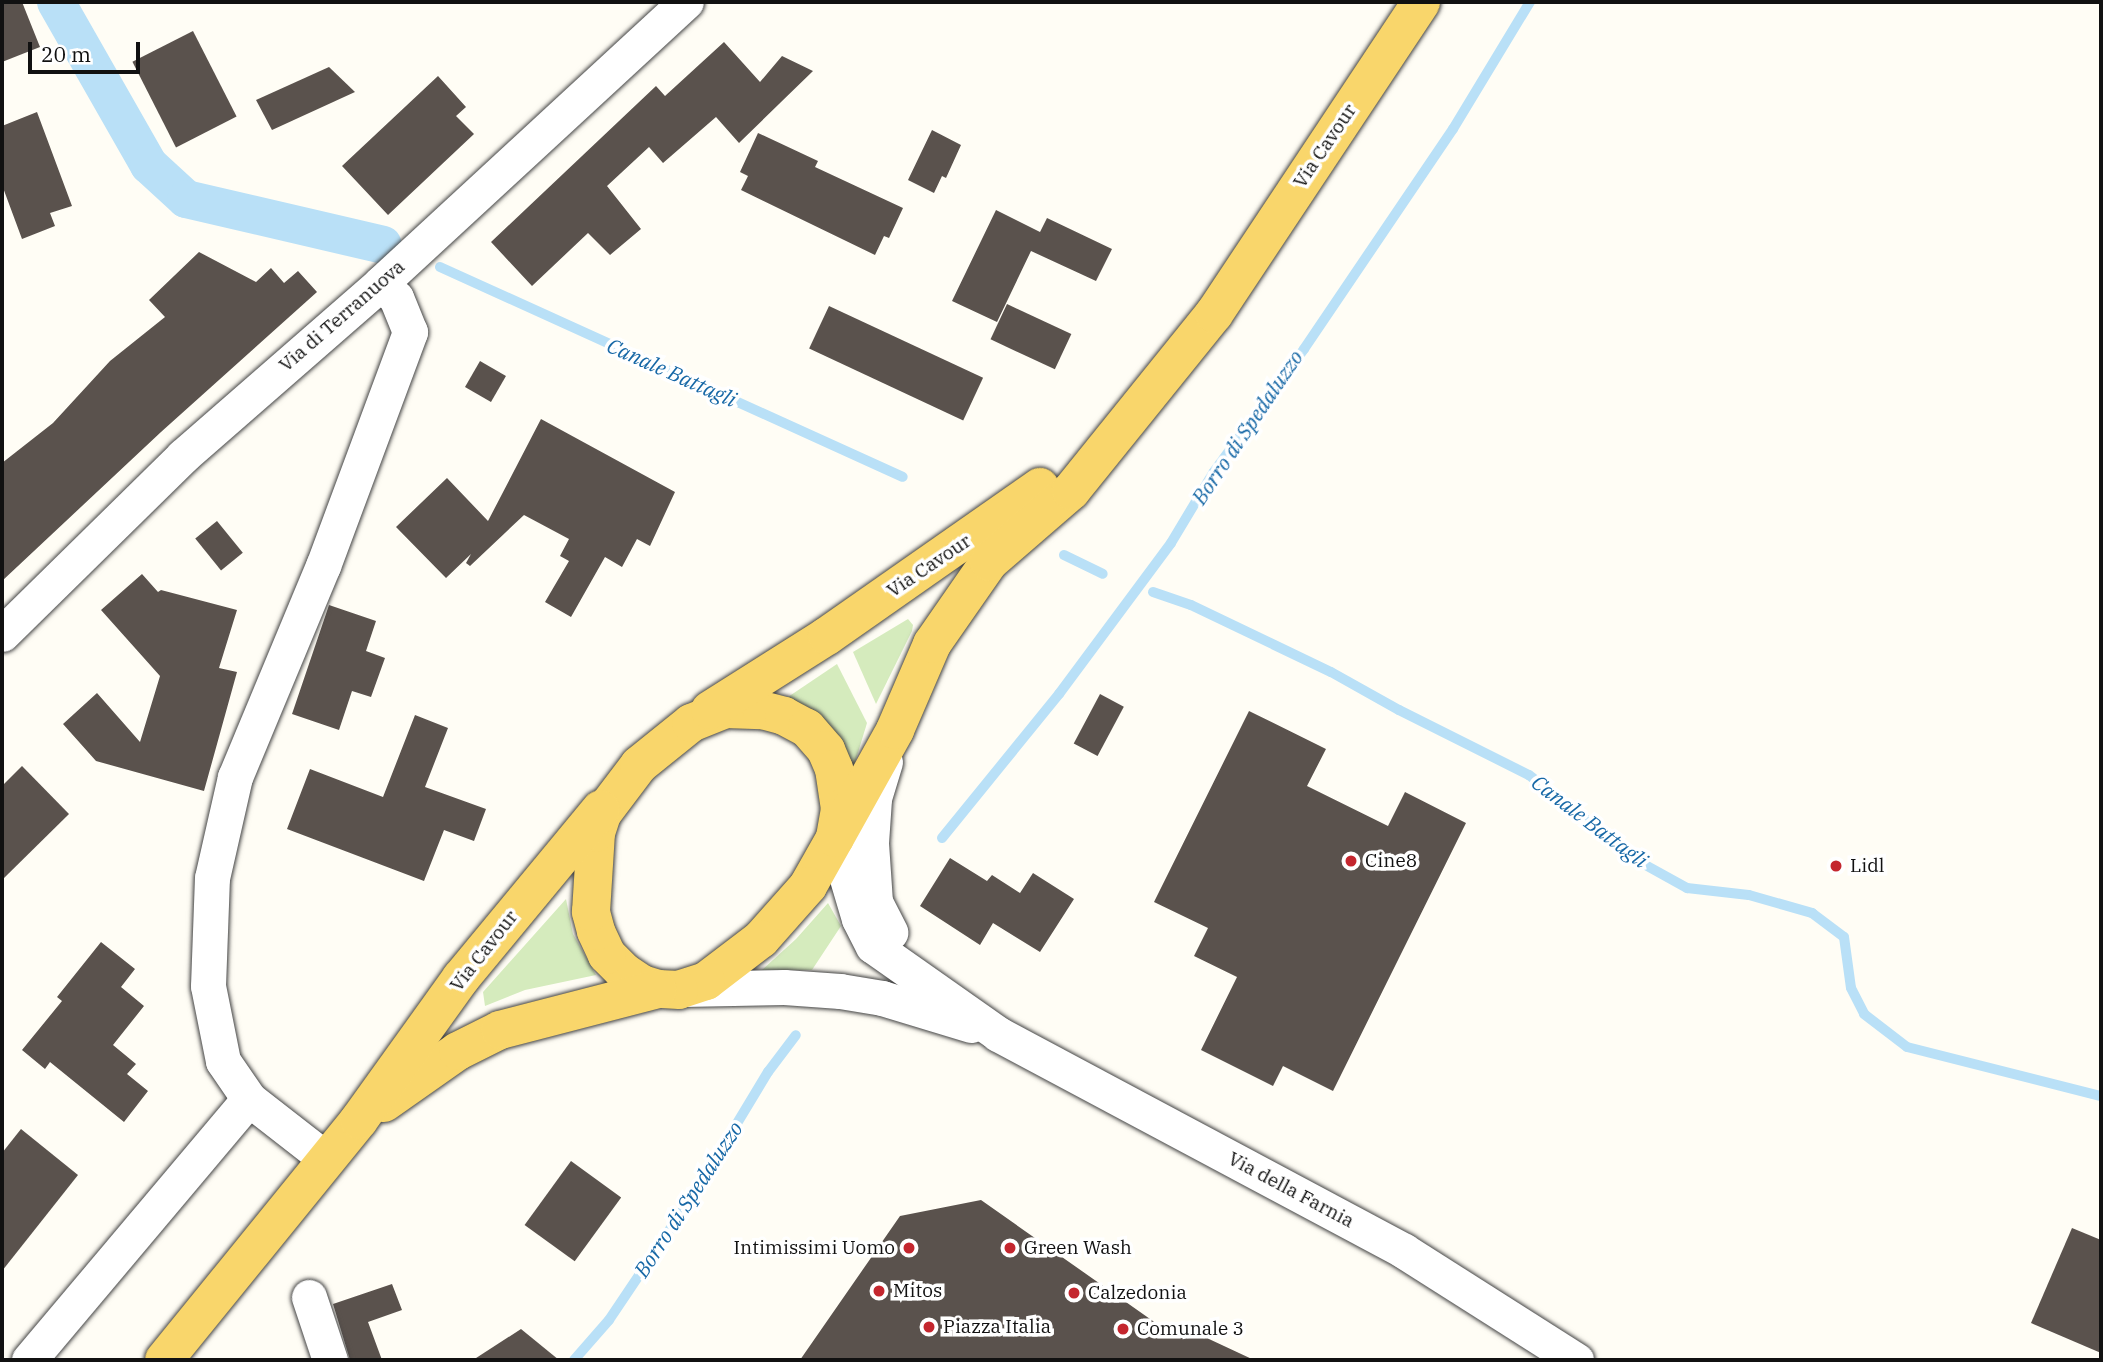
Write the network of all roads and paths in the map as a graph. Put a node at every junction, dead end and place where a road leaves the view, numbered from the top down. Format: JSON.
{"nodes":[{"id":1,"x":686,"y":2,"type":"edge"},
{"id":2,"x":1421,"y":2,"type":"edge"},
{"id":3,"x":381,"y":283,"type":"junction"},
{"id":4,"x":1154,"y":391,"type":"junction"},
{"id":5,"x":2,"y":634,"type":"edge"},
{"id":6,"x":691,"y":723,"type":"junction"},
{"id":7,"x":895,"y":730,"type":"junction"},
{"id":8,"x":618,"y":789,"type":"junction"},
{"id":9,"x":835,"y":838,"type":"junction"},
{"id":10,"x":909,"y":969,"type":"junction"},
{"id":11,"x":668,"y":989,"type":"junction"},
{"id":12,"x":998,"y":1034,"type":"junction"},
{"id":13,"x":249,"y":1099,"type":"junction"},
{"id":14,"x":359,"y":1120,"type":"junction"},
{"id":15,"x":326,"y":1159,"type":"junction"},
{"id":16,"x":309,"y":1297,"type":"dead end"},
{"id":17,"x":29,"y":1360,"type":"edge"},
{"id":18,"x":164,"y":1360,"type":"edge"},
{"id":19,"x":330,"y":1360,"type":"edge"},
{"id":20,"x":1576,"y":1360,"type":"edge"}],
"edges":[{"from":1,"to":3,"type":"street","name":"Via di Terranuova"},
{"from":2,"to":4,"type":"main road","name":"Via Cavour"},
{"from":3,"to":5,"type":"street","name":"Via di Terranuova"},
{"from":3,"to":13,"type":"street"},
{"from":4,"to":6,"type":"main road","name":"Via Cavour"},
{"from":4,"to":7,"type":"main road","name":"Via Cavour"},
{"from":6,"to":8,"type":"main road","name":"Via Cavour"},
{"from":6,"to":9,"type":"main road","name":"Via Cavour"},
{"from":7,"to":9,"type":"main road","name":"Via Cavour"},
{"from":7,"to":10,"type":"street","name":"Via della Farnia"},
{"from":8,"to":11,"type":"main road","name":"Via Cavour"},
{"from":8,"to":14,"type":"main road","name":"Via Cavour"},
{"from":9,"to":10,"type":"street","name":"Via della Farnia"},
{"from":9,"to":11,"type":"main road","name":"Via Cavour"},
{"from":10,"to":12,"type":"street","name":"Via della Farnia"},
{"from":11,"to":12,"type":"street","name":"Via della Farnia"},
{"from":11,"to":14,"type":"main road","name":"Via Cavour"},
{"from":12,"to":20,"type":"street","name":"Via della Farnia"},
{"from":13,"to":15,"type":"street"},
{"from":13,"to":17,"type":"street"},
{"from":14,"to":15,"type":"main road","name":"Via Cavour"},
{"from":15,"to":18,"type":"main road","name":"Via Cavour"},
{"from":16,"to":19,"type":"street"}]}
